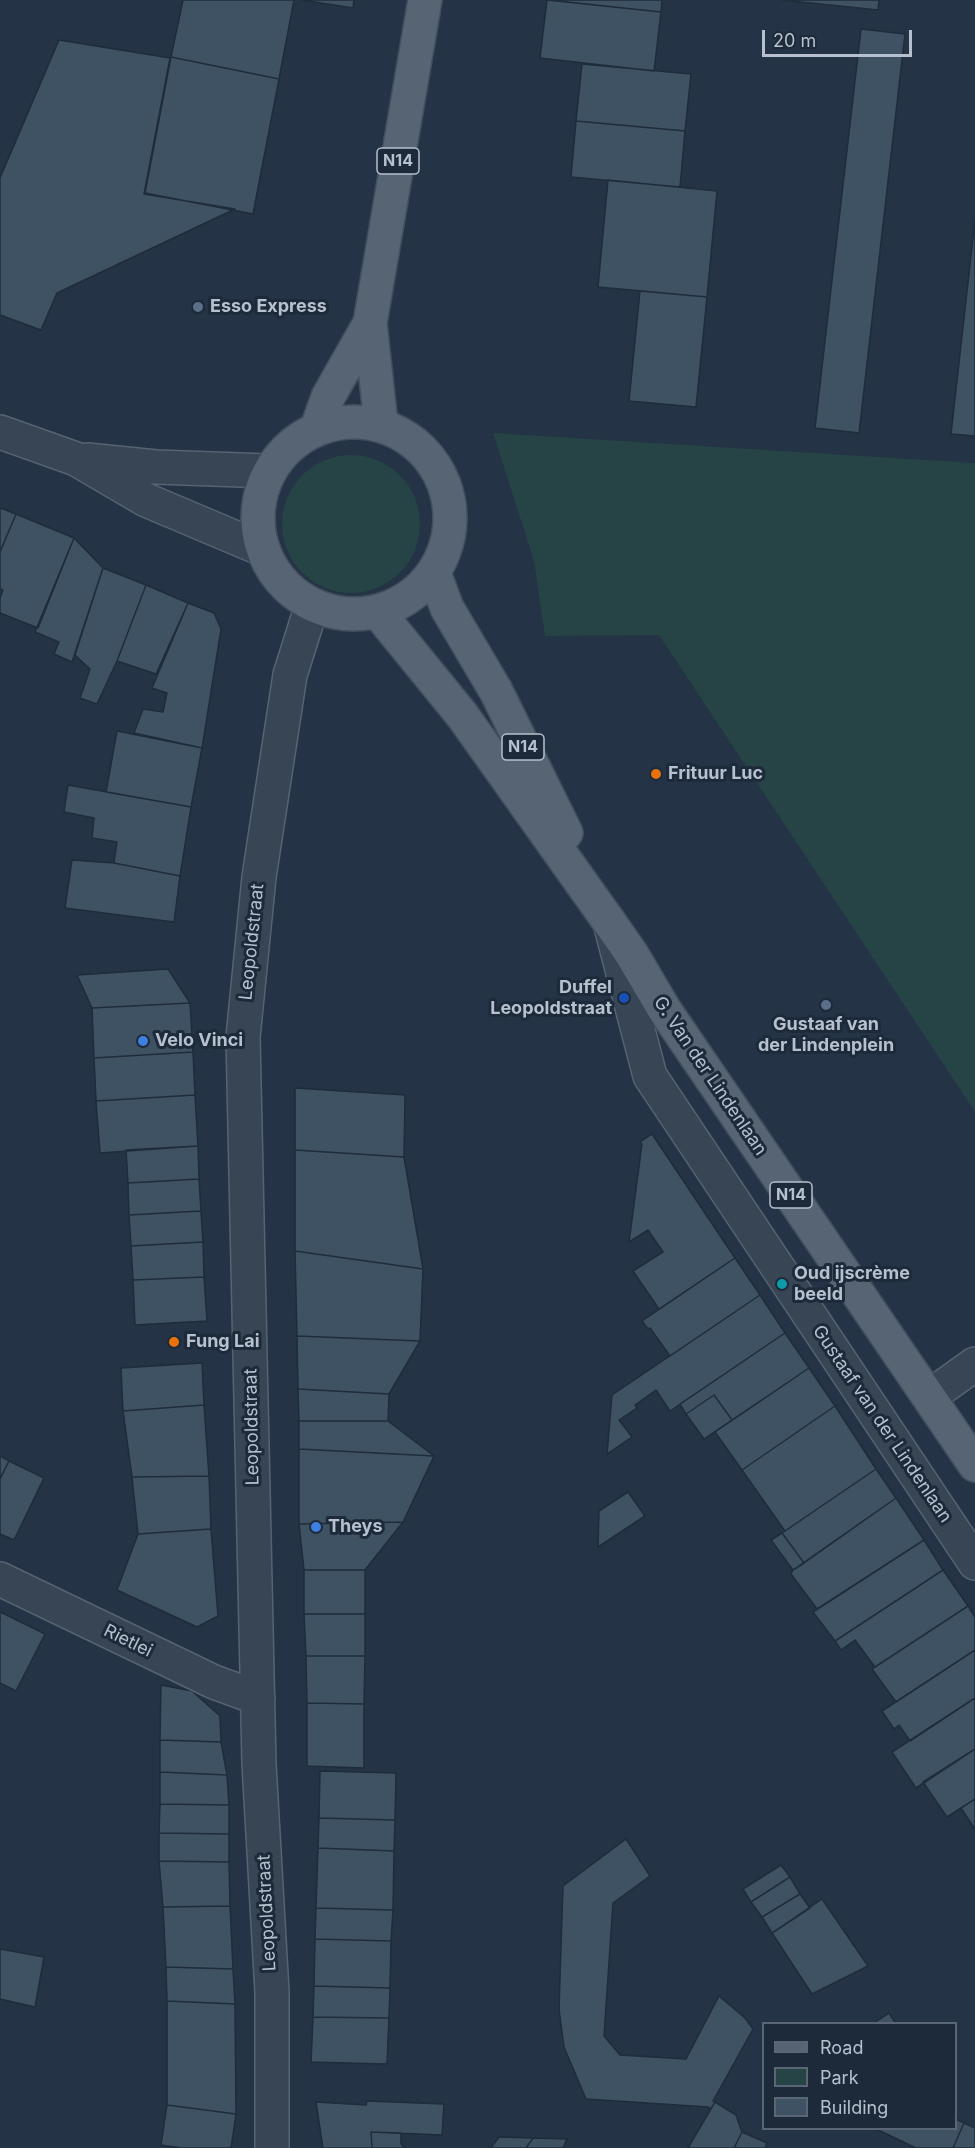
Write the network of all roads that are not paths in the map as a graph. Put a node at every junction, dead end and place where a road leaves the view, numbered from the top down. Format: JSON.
{"nodes":[{"id":1,"x":425,"y":0,"type":"edge"},
{"id":2,"x":370,"y":323,"type":"junction"},
{"id":3,"x":381,"y":424,"type":"junction"},
{"id":4,"x":317,"y":428,"type":"junction"},
{"id":5,"x":0,"y":432,"type":"edge"},
{"id":6,"x":76,"y":459,"type":"junction"},
{"id":7,"x":269,"y":471,"type":"junction"},
{"id":8,"x":262,"y":549,"type":"junction"},
{"id":9,"x":434,"y":573,"type":"junction"},
{"id":10,"x":312,"y":605,"type":"junction"},
{"id":11,"x":378,"y":612,"type":"junction"},
{"id":12,"x":610,"y":923,"type":"junction"},
{"id":13,"x":975,"y":1364,"type":"edge"},
{"id":14,"x":929,"y":1397,"type":"junction"},
{"id":15,"x":975,"y":1465,"type":"edge"},
{"id":16,"x":975,"y":1563,"type":"edge"},
{"id":17,"x":0,"y":1579,"type":"edge"},
{"id":18,"x":258,"y":1698,"type":"junction"},
{"id":19,"x":272,"y":2148,"type":"edge"}],
"edges":[{"from":1,"to":2,"type":"main road","number":"N14"},
{"from":2,"to":3,"type":"main road","number":"N14"},
{"from":2,"to":4,"type":"main road","number":"N14"},
{"from":3,"to":4,"type":"main road"},
{"from":3,"to":9,"type":"main road"},
{"from":4,"to":7,"type":"main road"},
{"from":5,"to":6,"type":"street"},
{"from":6,"to":7,"type":"street"},
{"from":6,"to":8,"type":"street"},
{"from":7,"to":8,"type":"main road"},
{"from":8,"to":10,"type":"main road"},
{"from":9,"to":11,"type":"main road"},
{"from":9,"to":12,"type":"main road","number":"N14"},
{"from":10,"to":11,"type":"main road"},
{"from":10,"to":18,"type":"street","name":"Leopoldstraat"},
{"from":11,"to":12,"type":"main road","number":"N14"},
{"from":12,"to":14,"type":"main road","name":"G. Van der Lindenlaan","number":"N14"},
{"from":12,"to":16,"type":"street","name":"Gustaaf van der Lindenlaan","number":"N14"},
{"from":13,"to":14,"type":"street"},
{"from":14,"to":15,"type":"main road","name":"G. Van der Lindenlaan","number":"N14"},
{"from":17,"to":18,"type":"street","name":"Rietlei"},
{"from":18,"to":19,"type":"street","name":"Leopoldstraat"}]}
